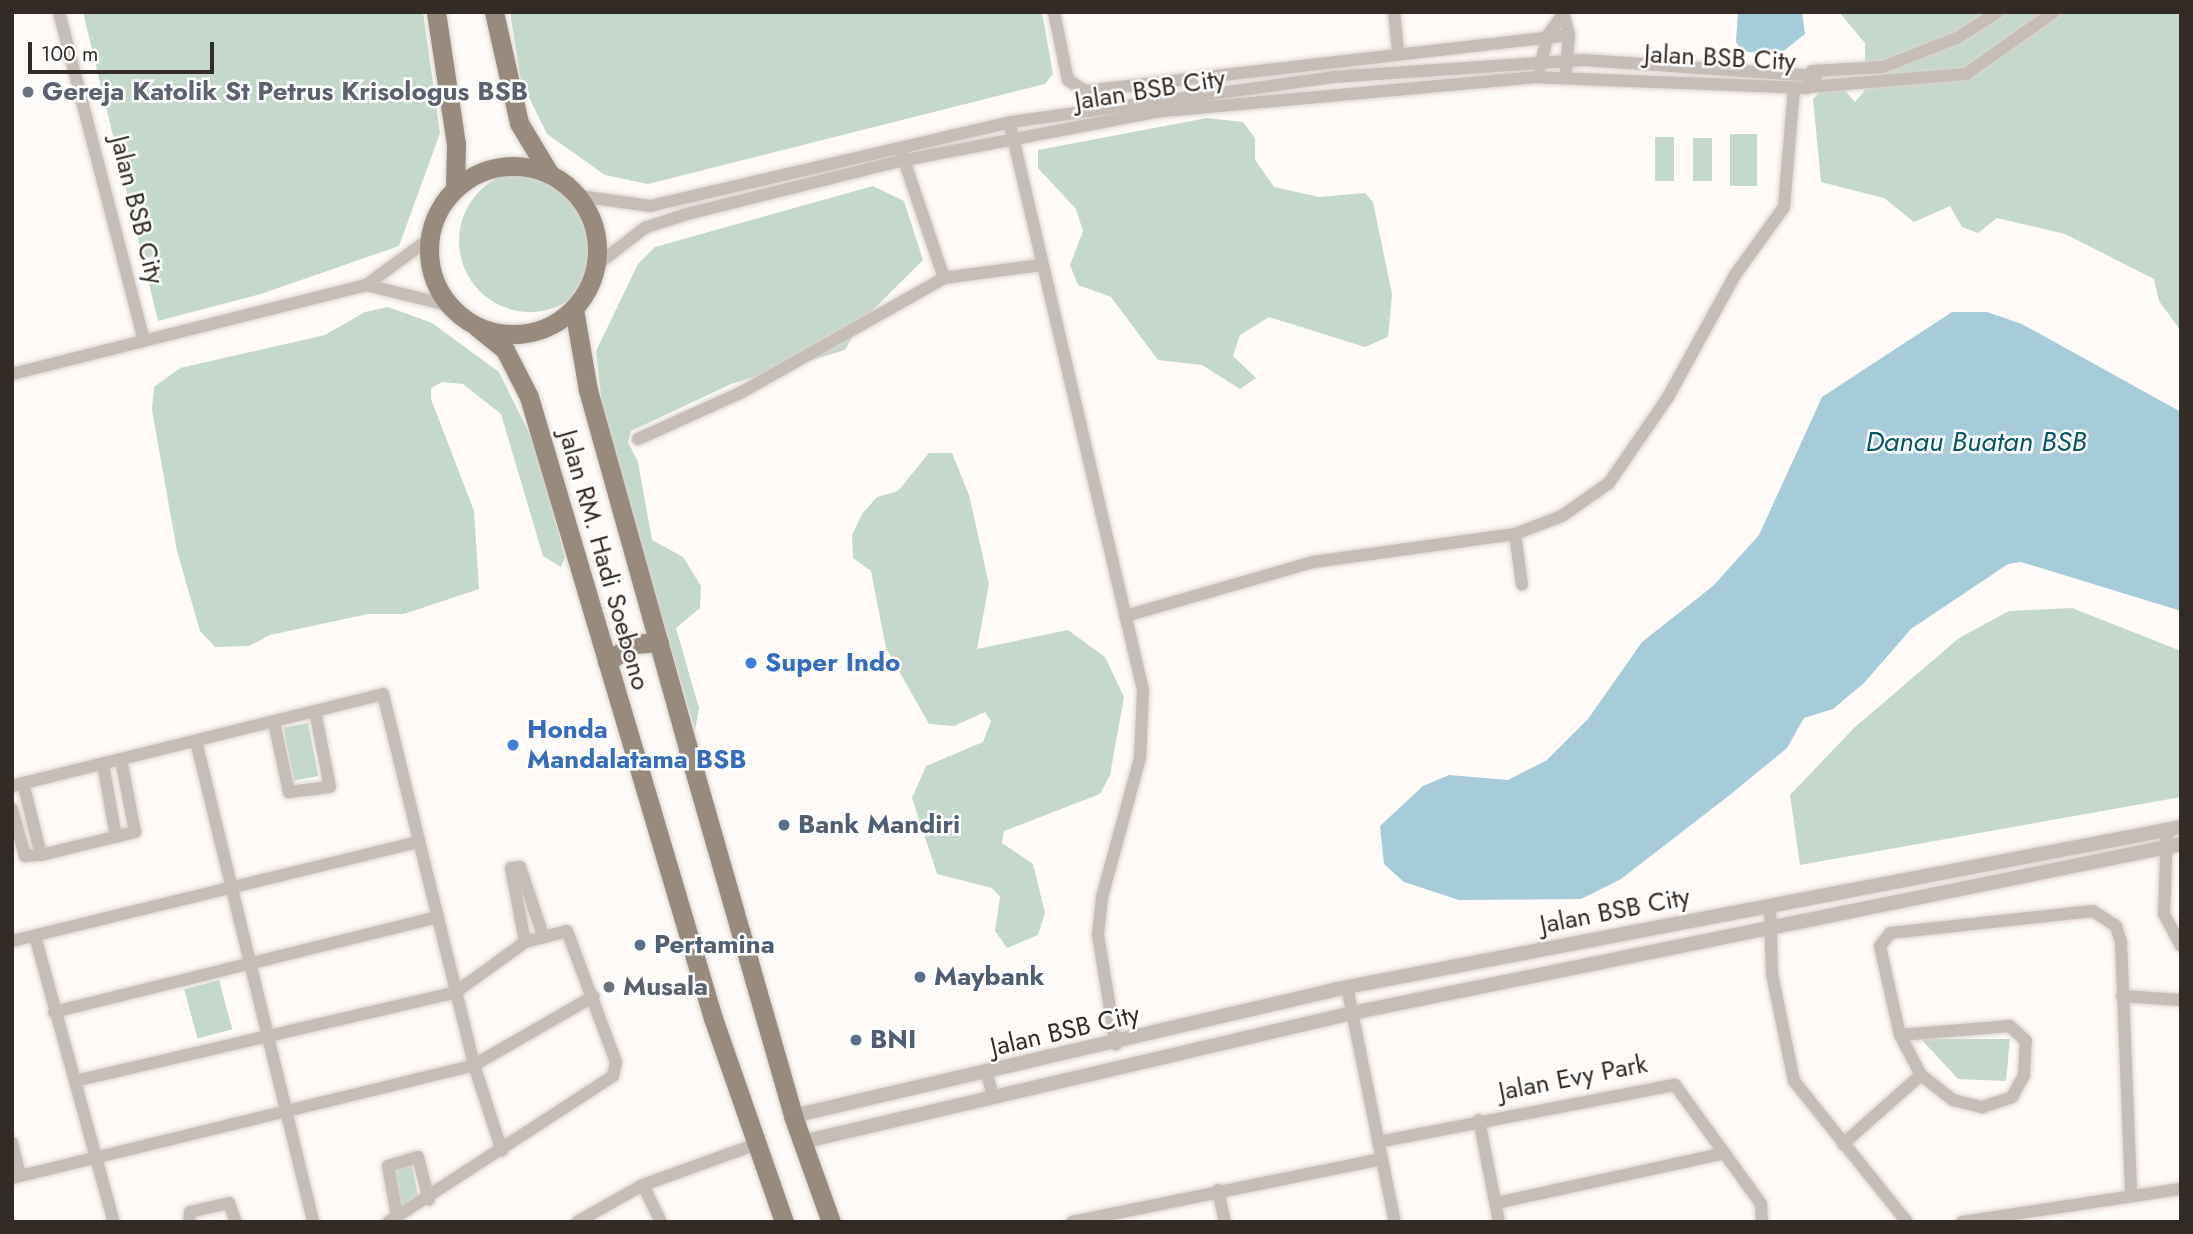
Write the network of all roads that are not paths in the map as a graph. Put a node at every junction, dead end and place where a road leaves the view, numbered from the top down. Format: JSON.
{"nodes":[{"id":1,"x":59,"y":12,"type":"edge"},
{"id":2,"x":436,"y":12,"type":"edge"},
{"id":3,"x":494,"y":12,"type":"edge"},
{"id":4,"x":1054,"y":12,"type":"edge"},
{"id":5,"x":1394,"y":12,"type":"edge"},
{"id":6,"x":1998,"y":12,"type":"edge"},
{"id":7,"x":2054,"y":12,"type":"edge"},
{"id":8,"x":1563,"y":13,"type":"edge"},
{"id":9,"x":1548,"y":35,"type":"junction"},
{"id":10,"x":1569,"y":35,"type":"junction"},
{"id":11,"x":1398,"y":51,"type":"junction"},
{"id":12,"x":1567,"y":61,"type":"junction"},
{"id":13,"x":1542,"y":62,"type":"junction"},
{"id":14,"x":1812,"y":71,"type":"junction"},
{"id":15,"x":1565,"y":76,"type":"junction"},
{"id":16,"x":1537,"y":77,"type":"junction"},
{"id":17,"x":1802,"y":87,"type":"junction"},
{"id":18,"x":1010,"y":122,"type":"junction"},
{"id":19,"x":1013,"y":137,"type":"junction"},
{"id":20,"x":902,"y":154,"type":"junction"},
{"id":21,"x":549,"y":173,"type":"junction"},
{"id":22,"x":455,"y":189,"type":"junction"},
{"id":23,"x":579,"y":196,"type":"junction"},
{"id":24,"x":429,"y":240,"type":"junction"},
{"id":25,"x":597,"y":264,"type":"junction"},
{"id":26,"x":1040,"y":265,"type":"junction"},
{"id":27,"x":944,"y":278,"type":"junction"},
{"id":28,"x":366,"y":285,"type":"junction"},
{"id":29,"x":452,"y":306,"type":"junction"},
{"id":30,"x":574,"y":309,"type":"junction"},
{"id":31,"x":477,"y":327,"type":"junction"},
{"id":32,"x":144,"y":340,"type":"junction"},
{"id":33,"x":12,"y":374,"type":"edge"},
{"id":34,"x":638,"y":439,"type":"dead end"},
{"id":35,"x":1515,"y":534,"type":"junction"},
{"id":36,"x":1522,"y":585,"type":"dead end"},
{"id":37,"x":1125,"y":617,"type":"junction"},
{"id":38,"x":659,"y":642,"type":"junction"},
{"id":39,"x":607,"y":662,"type":"junction"},
{"id":40,"x":314,"y":711,"type":"junction"},
{"id":41,"x":274,"y":722,"type":"junction"},
{"id":42,"x":196,"y":741,"type":"junction"},
{"id":43,"x":121,"y":759,"type":"junction"},
{"id":44,"x":103,"y":764,"type":"junction"},
{"id":45,"x":18,"y":785,"type":"edge"},
{"id":46,"x":12,"y":808,"type":"edge"},
{"id":47,"x":2174,"y":828,"type":"edge"},
{"id":48,"x":116,"y":837,"type":"junction"},
{"id":49,"x":419,"y":842,"type":"junction"},
{"id":50,"x":2174,"y":845,"type":"edge"},
{"id":51,"x":41,"y":855,"type":"junction"},
{"id":52,"x":232,"y":888,"type":"junction"},
{"id":53,"x":1770,"y":906,"type":"junction"},
{"id":54,"x":438,"y":917,"type":"junction"},
{"id":55,"x":1771,"y":925,"type":"junction"},
{"id":56,"x":543,"y":935,"type":"junction"},
{"id":57,"x":35,"y":936,"type":"junction"},
{"id":58,"x":12,"y":941,"type":"edge"},
{"id":59,"x":525,"y":942,"type":"junction"},
{"id":60,"x":2181,"y":946,"type":"edge"},
{"id":61,"x":251,"y":963,"type":"junction"},
{"id":62,"x":1346,"y":987,"type":"junction"},
{"id":63,"x":456,"y":992,"type":"junction"},
{"id":64,"x":594,"y":996,"type":"junction"},
{"id":65,"x":2122,"y":996,"type":"junction"},
{"id":66,"x":2181,"y":1000,"type":"edge"},
{"id":67,"x":54,"y":1012,"type":"junction"},
{"id":68,"x":1352,"y":1013,"type":"junction"},
{"id":69,"x":1900,"y":1035,"type":"junction"},
{"id":70,"x":269,"y":1037,"type":"junction"},
{"id":71,"x":1116,"y":1045,"type":"junction"},
{"id":72,"x":474,"y":1065,"type":"junction"},
{"id":73,"x":986,"y":1074,"type":"junction"},
{"id":74,"x":1921,"y":1075,"type":"junction"},
{"id":75,"x":75,"y":1081,"type":"junction"},
{"id":76,"x":993,"y":1097,"type":"junction"},
{"id":77,"x":286,"y":1111,"type":"junction"},
{"id":78,"x":793,"y":1116,"type":"junction"},
{"id":79,"x":1479,"y":1120,"type":"junction"},
{"id":80,"x":802,"y":1142,"type":"junction"},
{"id":81,"x":1378,"y":1142,"type":"junction"},
{"id":82,"x":12,"y":1143,"type":"edge"},
{"id":83,"x":757,"y":1144,"type":"junction"},
{"id":84,"x":1843,"y":1144,"type":"junction"},
{"id":85,"x":502,"y":1151,"type":"junction"},
{"id":86,"x":1726,"y":1153,"type":"junction"},
{"id":87,"x":97,"y":1154,"type":"junction"},
{"id":88,"x":1382,"y":1159,"type":"junction"},
{"id":89,"x":16,"y":1177,"type":"edge"},
{"id":90,"x":643,"y":1185,"type":"junction"},
{"id":91,"x":2181,"y":1189,"type":"edge"},
{"id":92,"x":1218,"y":1190,"type":"junction"},
{"id":93,"x":2131,"y":1194,"type":"junction"},
{"id":94,"x":429,"y":1200,"type":"junction"},
{"id":95,"x":1496,"y":1203,"type":"junction"},
{"id":96,"x":394,"y":1221,"type":"edge"},
{"id":97,"x":114,"y":1222,"type":"edge"},
{"id":98,"x":189,"y":1222,"type":"edge"},
{"id":99,"x":236,"y":1222,"type":"edge"},
{"id":100,"x":313,"y":1222,"type":"edge"},
{"id":101,"x":577,"y":1222,"type":"edge"},
{"id":102,"x":661,"y":1222,"type":"edge"},
{"id":103,"x":784,"y":1222,"type":"edge"},
{"id":104,"x":831,"y":1222,"type":"edge"},
{"id":105,"x":1072,"y":1222,"type":"edge"},
{"id":106,"x":1225,"y":1222,"type":"edge"},
{"id":107,"x":1395,"y":1222,"type":"edge"},
{"id":108,"x":1500,"y":1222,"type":"edge"},
{"id":109,"x":1762,"y":1222,"type":"edge"},
{"id":110,"x":1908,"y":1222,"type":"edge"},
{"id":111,"x":1962,"y":1222,"type":"edge"}],
"edges":[{"from":1,"to":32,"type":"street","name":"Jalan BSB City"},
{"from":2,"to":22,"type":"main road"},
{"from":3,"to":21,"type":"main road"},
{"from":4,"to":11,"type":"street"},
{"from":5,"to":11,"type":"street"},
{"from":6,"to":14,"type":"street"},
{"from":7,"to":17,"type":"street"},
{"from":8,"to":9,"type":"street"},
{"from":8,"to":10,"type":"street"},
{"from":9,"to":10,"type":"street"},
{"from":9,"to":11,"type":"street"},
{"from":9,"to":13,"type":"street"},
{"from":10,"to":12,"type":"street"},
{"from":12,"to":13,"type":"street","name":"Jalan BSB City"},
{"from":12,"to":14,"type":"street","name":"Jalan BSB City"},
{"from":12,"to":15,"type":"street"},
{"from":13,"to":16,"type":"street"},
{"from":13,"to":18,"type":"street","name":"Jalan BSB City"},
{"from":14,"to":17,"type":"street","name":"Jalan BSB City"},
{"from":15,"to":16,"type":"street","name":"Jalan BSB City"},
{"from":15,"to":17,"type":"street","name":"Jalan BSB City"},
{"from":16,"to":19,"type":"street","name":"Jalan BSB City"},
{"from":17,"to":35,"type":"street"},
{"from":18,"to":19,"type":"street"},
{"from":18,"to":20,"type":"street","name":"Jalan BSB City"},
{"from":19,"to":20,"type":"street","name":"Jalan BSB City"},
{"from":19,"to":26,"type":"street"},
{"from":20,"to":23,"type":"street","name":"Jalan BSB City"},
{"from":20,"to":25,"type":"street","name":"Jalan BSB City"},
{"from":20,"to":27,"type":"street"},
{"from":21,"to":22,"type":"main road"},
{"from":21,"to":23,"type":"main road"},
{"from":22,"to":24,"type":"main road"},
{"from":23,"to":25,"type":"main road"},
{"from":24,"to":28,"type":"street"},
{"from":24,"to":29,"type":"main road","name":"Jalan RM. Hadi Soebono"},
{"from":25,"to":30,"type":"main road"},
{"from":26,"to":27,"type":"street"},
{"from":26,"to":37,"type":"street"},
{"from":27,"to":34,"type":"street"},
{"from":28,"to":29,"type":"street"},
{"from":28,"to":32,"type":"street"},
{"from":29,"to":31,"type":"main road","name":"Jalan RM. Hadi Soebono"},
{"from":30,"to":31,"type":"main road"},
{"from":30,"to":38,"type":"main road","name":"Jalan RM. Hadi Soebono"},
{"from":31,"to":39,"type":"main road","name":"Jalan RM. Hadi Soebono"},
{"from":32,"to":33,"type":"street"},
{"from":35,"to":36,"type":"street"},
{"from":35,"to":37,"type":"street"},
{"from":37,"to":71,"type":"street"},
{"from":38,"to":39,"type":"main road"},
{"from":38,"to":78,"type":"main road","name":"Jalan RM. Hadi Soebono"},
{"from":39,"to":83,"type":"main road","name":"Jalan RM. Hadi Soebono"},
{"from":40,"to":41,"type":"street"},
{"from":40,"to":41,"type":"street"},
{"from":40,"to":49,"type":"street"},
{"from":41,"to":42,"type":"street"},
{"from":42,"to":43,"type":"street"},
{"from":42,"to":52,"type":"street"},
{"from":43,"to":44,"type":"street"},
{"from":43,"to":48,"type":"street"},
{"from":44,"to":45,"type":"street"},
{"from":44,"to":48,"type":"street"},
{"from":45,"to":51,"type":"street"},
{"from":46,"to":51,"type":"street"},
{"from":47,"to":50,"type":"street"},
{"from":47,"to":53,"type":"street","name":"Jalan BSB City"},
{"from":48,"to":51,"type":"street"},
{"from":49,"to":52,"type":"street"},
{"from":49,"to":54,"type":"street"},
{"from":50,"to":55,"type":"street","name":"Jalan BSB City"},
{"from":50,"to":60,"type":"street"},
{"from":52,"to":57,"type":"street"},
{"from":52,"to":61,"type":"street"},
{"from":53,"to":55,"type":"street"},
{"from":53,"to":62,"type":"street","name":"Jalan BSB City"},
{"from":54,"to":61,"type":"street"},
{"from":54,"to":63,"type":"street"},
{"from":55,"to":68,"type":"street","name":"Jalan BSB City"},
{"from":55,"to":84,"type":"street"},
{"from":56,"to":59,"type":"street"},
{"from":56,"to":59,"type":"street"},
{"from":56,"to":64,"type":"street"},
{"from":57,"to":58,"type":"street"},
{"from":57,"to":67,"type":"street"},
{"from":59,"to":63,"type":"street"},
{"from":61,"to":67,"type":"street"},
{"from":61,"to":70,"type":"street"},
{"from":62,"to":68,"type":"street"},
{"from":62,"to":71,"type":"street","name":"Jalan BSB City"},
{"from":63,"to":70,"type":"street"},
{"from":63,"to":72,"type":"street"},
{"from":64,"to":72,"type":"street"},
{"from":64,"to":85,"type":"street"},
{"from":65,"to":66,"type":"street"},
{"from":65,"to":69,"type":"street"},
{"from":65,"to":93,"type":"street"},
{"from":67,"to":75,"type":"street"},
{"from":68,"to":76,"type":"street","name":"Jalan BSB City"},
{"from":68,"to":81,"type":"street"},
{"from":69,"to":74,"type":"street"},
{"from":69,"to":74,"type":"street"},
{"from":70,"to":75,"type":"street"},
{"from":70,"to":77,"type":"street"},
{"from":71,"to":73,"type":"street","name":"Jalan BSB City"},
{"from":72,"to":77,"type":"street"},
{"from":72,"to":85,"type":"street"},
{"from":73,"to":76,"type":"street"},
{"from":73,"to":78,"type":"street","name":"Jalan BSB City"},
{"from":74,"to":84,"type":"street"},
{"from":75,"to":87,"type":"street"},
{"from":76,"to":80,"type":"street","name":"Jalan BSB City"},
{"from":77,"to":87,"type":"street"},
{"from":77,"to":100,"type":"street"},
{"from":78,"to":80,"type":"main road","name":"Jalan RM. Hadi Soebono"},
{"from":79,"to":81,"type":"street","name":"Jalan Evy Park"},
{"from":79,"to":86,"type":"street","name":"Jalan Evy Park"},
{"from":79,"to":95,"type":"street","name":"Jalan Evy Park"},
{"from":80,"to":104,"type":"main road","name":"Jalan RM. Hadi Soebono"},
{"from":81,"to":88,"type":"street"},
{"from":82,"to":89,"type":"street"},
{"from":83,"to":90,"type":"street"},
{"from":83,"to":103,"type":"main road","name":"Jalan RM. Hadi Soebono"},
{"from":84,"to":110,"type":"street"},
{"from":85,"to":94,"type":"street"},
{"from":86,"to":95,"type":"street"},
{"from":86,"to":109,"type":"street","name":"Jalan Evy Park"},
{"from":87,"to":89,"type":"street"},
{"from":87,"to":97,"type":"street"},
{"from":88,"to":92,"type":"street"},
{"from":88,"to":107,"type":"street"},
{"from":90,"to":101,"type":"street"},
{"from":90,"to":102,"type":"street"},
{"from":91,"to":93,"type":"street"},
{"from":92,"to":105,"type":"street"},
{"from":92,"to":106,"type":"street"},
{"from":93,"to":111,"type":"street"},
{"from":94,"to":96,"type":"street"},
{"from":94,"to":96,"type":"street"},
{"from":95,"to":108,"type":"street","name":"Jalan Evy Park"},
{"from":98,"to":99,"type":"street"}]}
